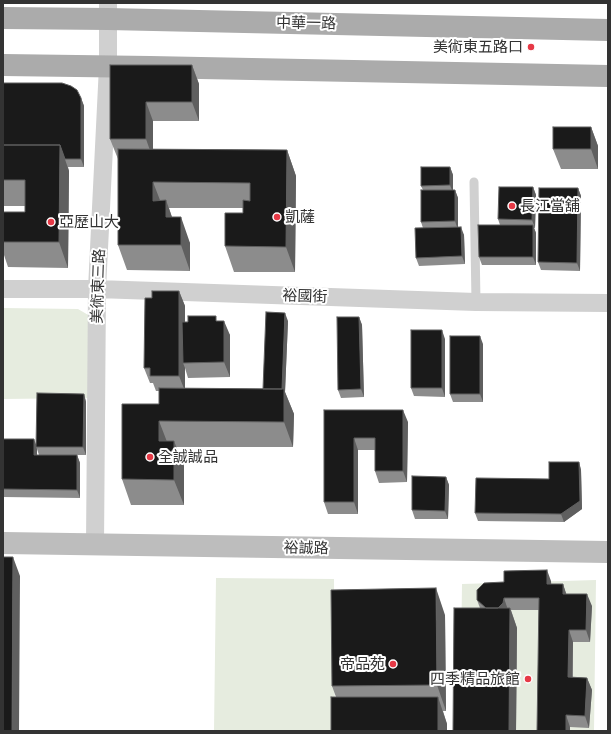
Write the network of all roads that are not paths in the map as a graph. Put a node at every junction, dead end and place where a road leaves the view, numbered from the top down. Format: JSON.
{"nodes":[{"id":1,"x":108,"y":11,"type":"edge"},
{"id":2,"x":3,"y":18,"type":"edge"},
{"id":3,"x":608,"y":30,"type":"edge"},
{"id":4,"x":3,"y":65,"type":"edge"},
{"id":5,"x":108,"y":66,"type":"junction"},
{"id":6,"x":608,"y":76,"type":"edge"},
{"id":7,"x":474,"y":182,"type":"dead end"},
{"id":8,"x":3,"y":289,"type":"edge"},
{"id":9,"x":97,"y":289,"type":"junction"},
{"id":10,"x":476,"y":302,"type":"junction"},
{"id":11,"x":608,"y":303,"type":"edge"},
{"id":12,"x":3,"y":544,"type":"edge"},
{"id":13,"x":95,"y":545,"type":"junction"},
{"id":14,"x":608,"y":552,"type":"edge"}],
"edges":[{"from":1,"to":2,"type":"main road","name":"中華一路"},
{"from":1,"to":3,"type":"main road","name":"中華一路"},
{"from":1,"to":5,"type":"street","name":"美術東三路"},
{"from":4,"to":5,"type":"main road"},
{"from":5,"to":6,"type":"main road"},
{"from":5,"to":9,"type":"street","name":"美術東三路"},
{"from":7,"to":10,"type":"lane"},
{"from":8,"to":9,"type":"street","name":"裕國街"},
{"from":9,"to":10,"type":"street","name":"裕國街"},
{"from":9,"to":13,"type":"street","name":"美術東三路"},
{"from":10,"to":11,"type":"street","name":"裕國街"},
{"from":12,"to":13,"type":"street","name":"裕誠路"},
{"from":13,"to":14,"type":"street","name":"裕誠路"}]}
